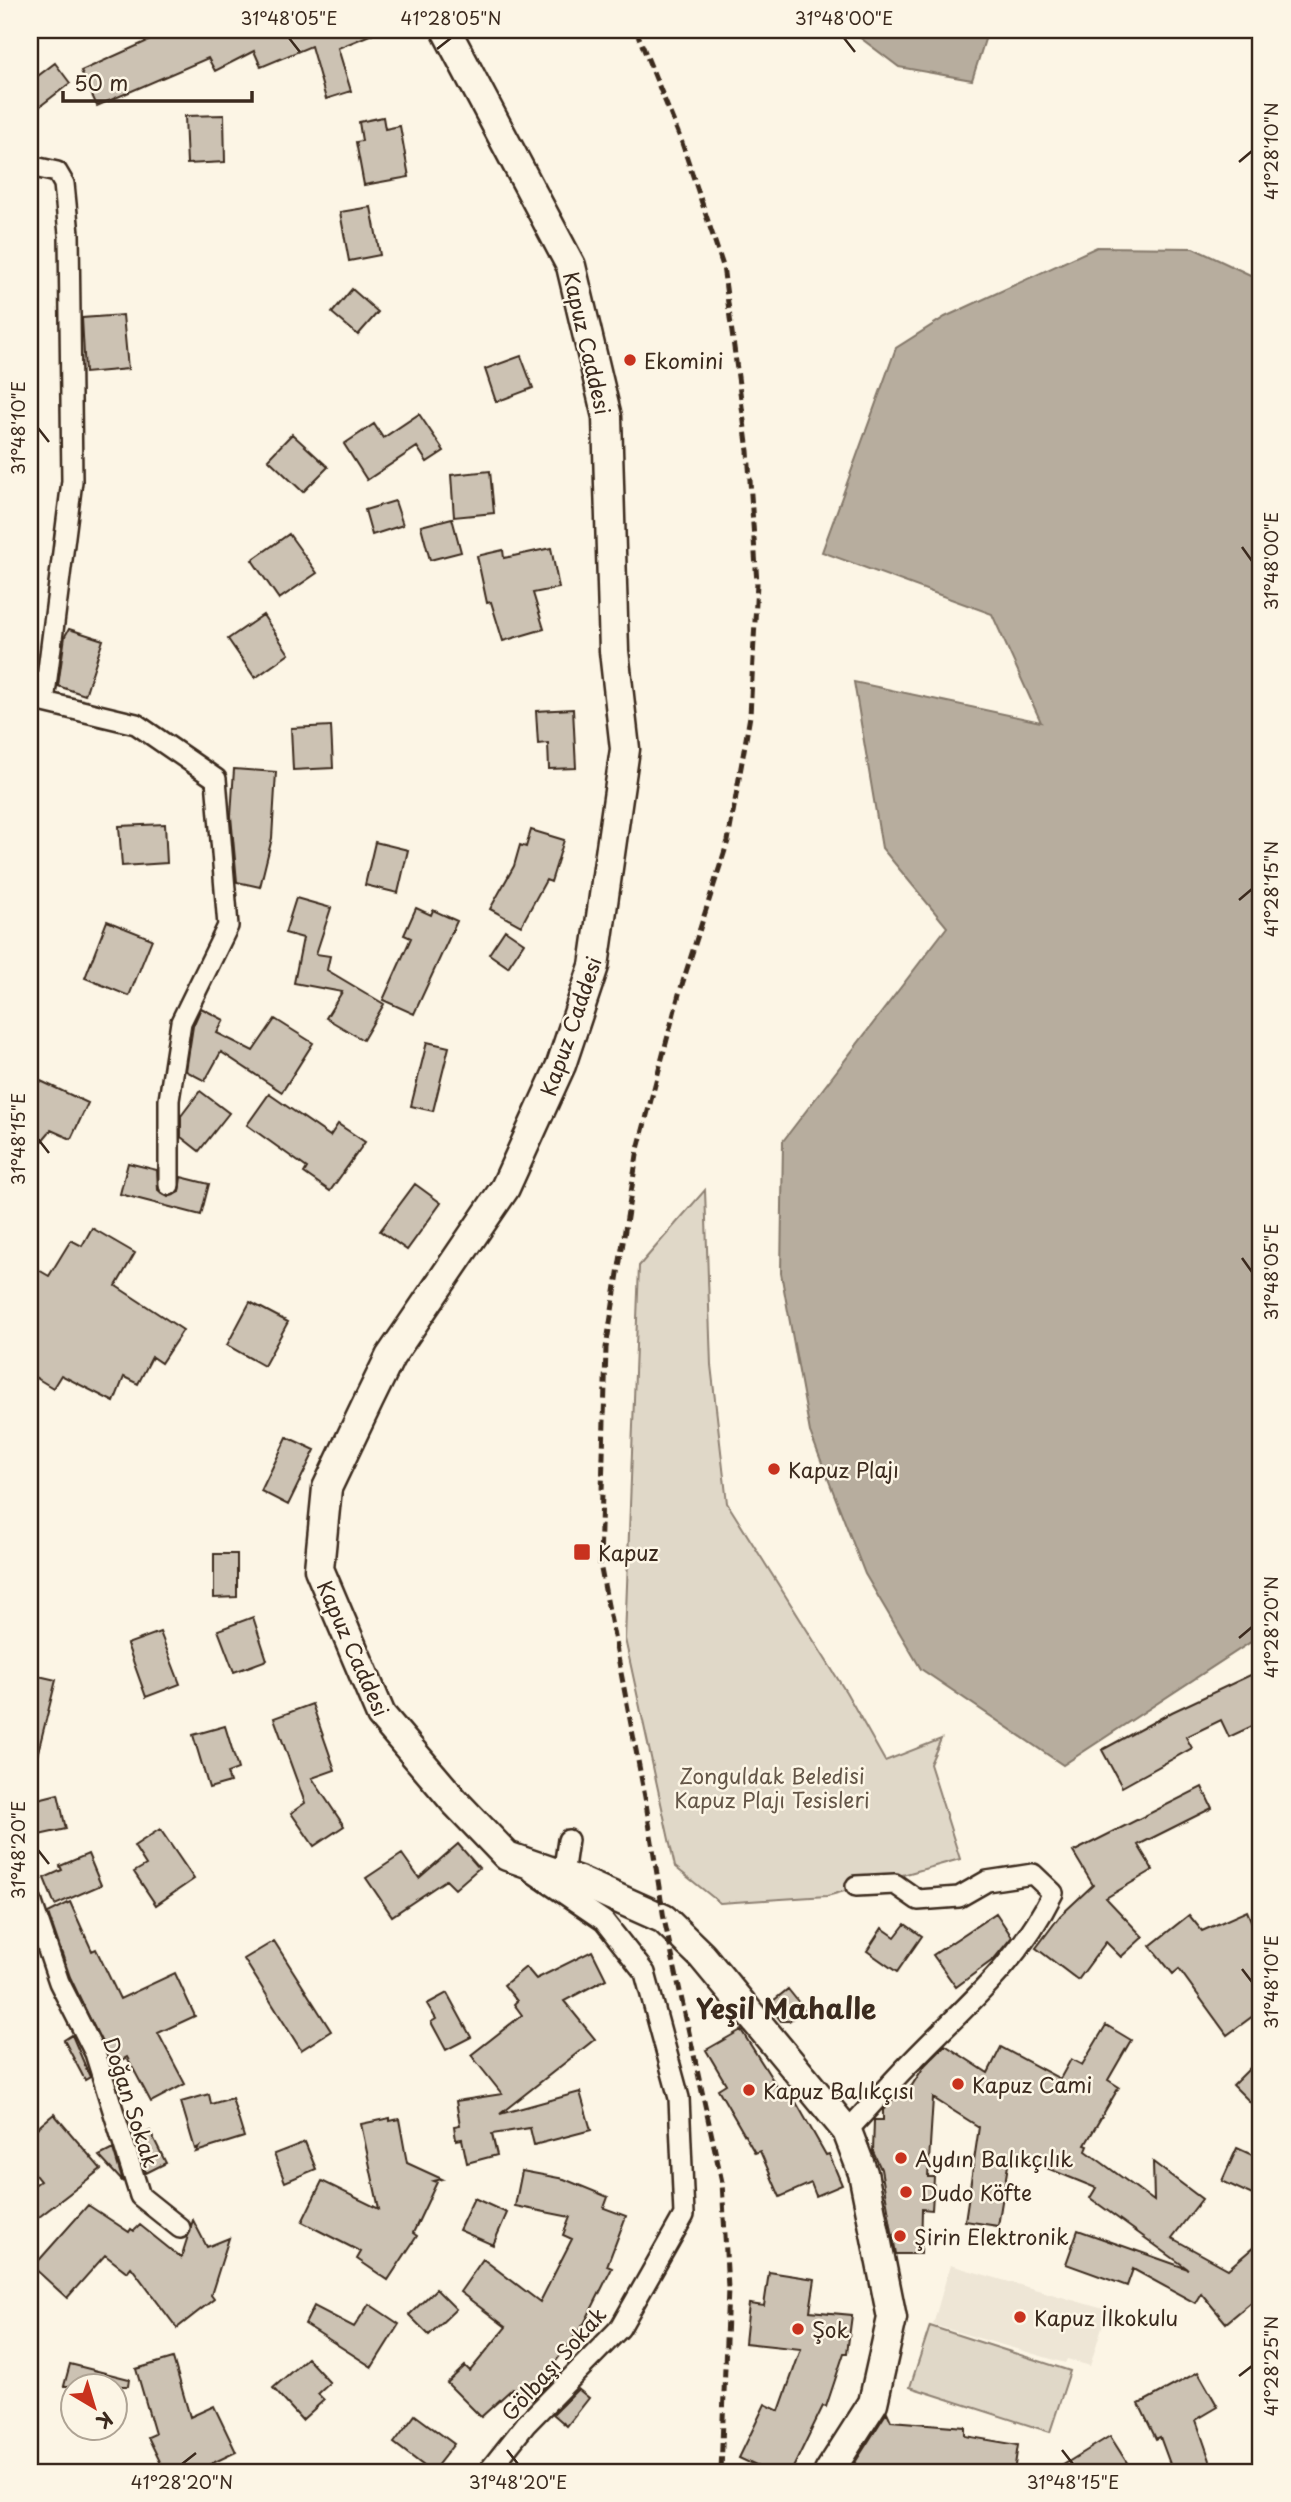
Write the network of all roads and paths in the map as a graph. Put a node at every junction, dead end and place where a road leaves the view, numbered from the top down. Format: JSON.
{"nodes":[{"id":1,"x":446,"y":30,"type":"edge"},
{"id":2,"x":30,"y":166,"type":"edge"},
{"id":3,"x":37,"y":702,"type":"edge"},
{"id":4,"x":169,"y":1185,"type":"dead end"},
{"id":5,"x":568,"y":1840,"type":"dead end"},
{"id":6,"x":508,"y":1856,"type":"junction"},
{"id":7,"x":563,"y":1875,"type":"junction"},
{"id":8,"x":856,"y":1886,"type":"dead end"},
{"id":9,"x":30,"y":1897,"type":"edge"},
{"id":10,"x":847,"y":2131,"type":"junction"},
{"id":11,"x":180,"y":2228,"type":"dead end"},
{"id":12,"x":488,"y":2472,"type":"edge"},
{"id":13,"x":829,"y":2472,"type":"edge"}],
"edges":[{"from":1,"to":6,"type":"main road","name":"Kapuz Caddesi"},
{"from":2,"to":3,"type":"street"},
{"from":3,"to":4,"type":"street"},
{"from":5,"to":7,"type":"street"},
{"from":6,"to":7,"type":"main road"},
{"from":6,"to":12,"type":"street","name":"Gölbaşı Sokak"},
{"from":7,"to":10,"type":"main road"},
{"from":8,"to":10,"type":"street"},
{"from":9,"to":11,"type":"street","name":"Doğan Sokak"},
{"from":10,"to":13,"type":"main road"}]}
